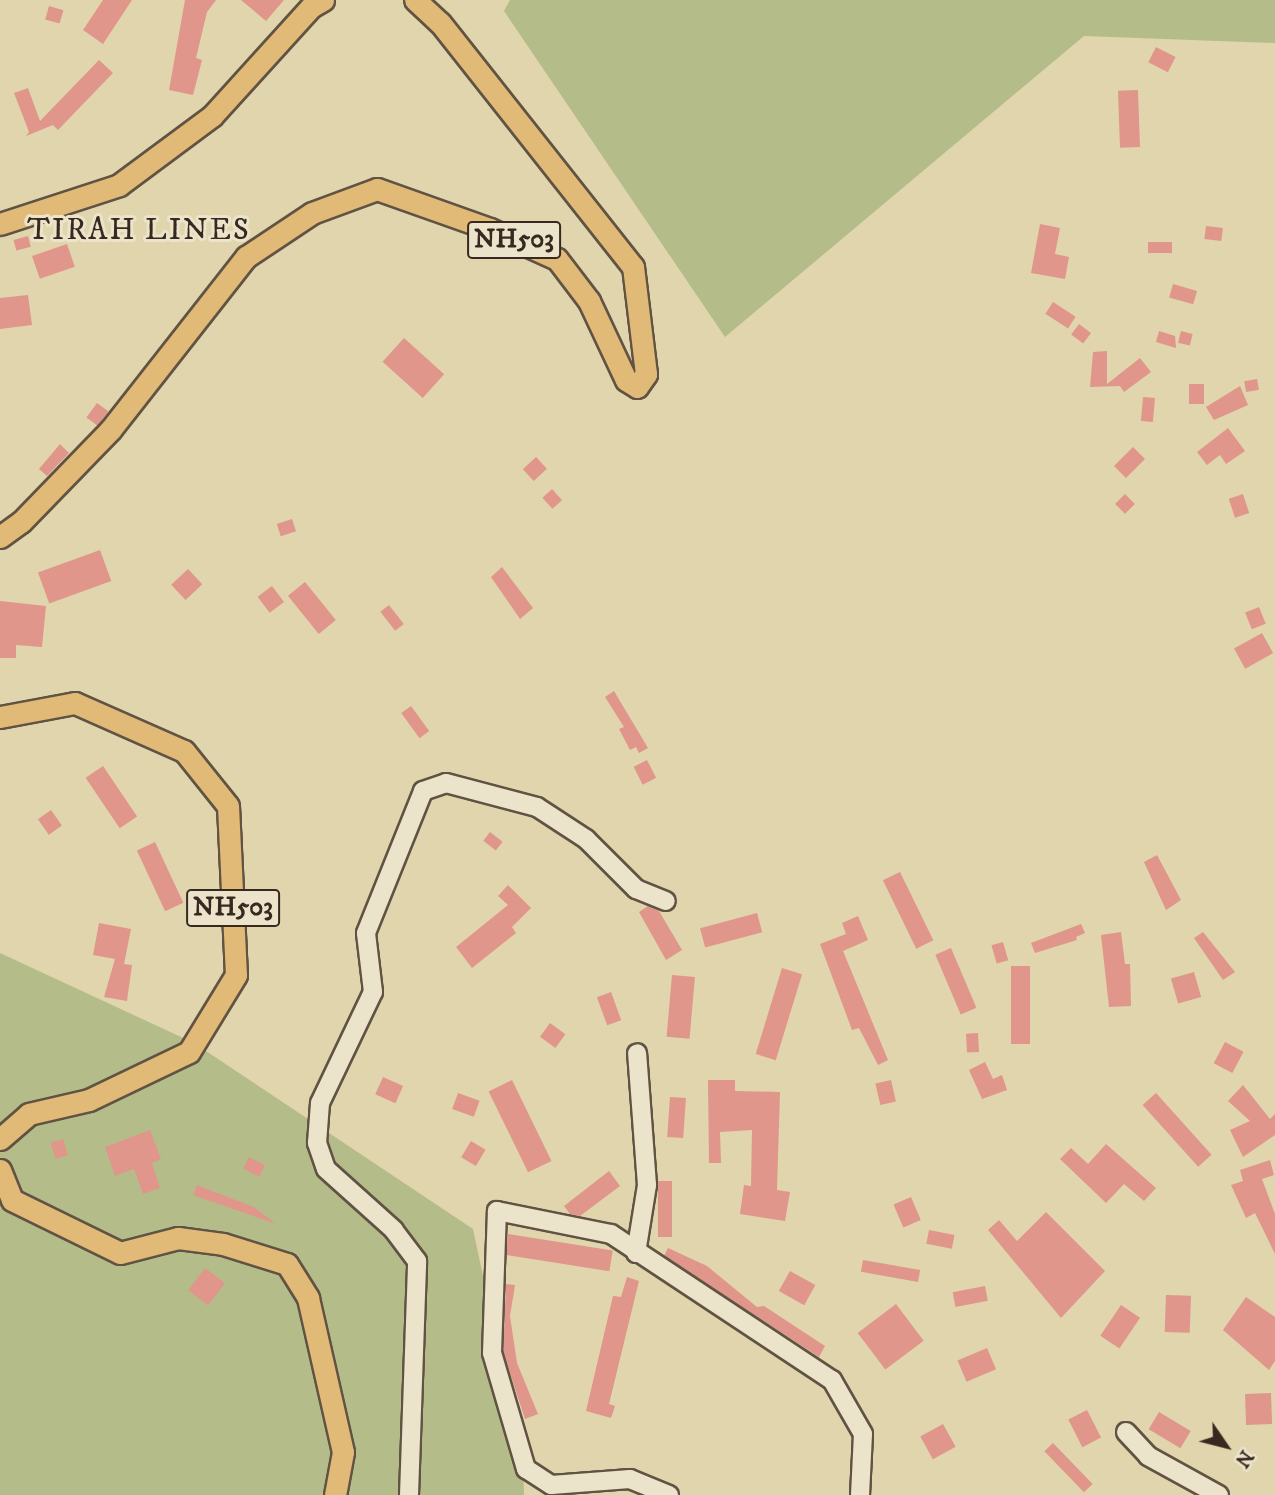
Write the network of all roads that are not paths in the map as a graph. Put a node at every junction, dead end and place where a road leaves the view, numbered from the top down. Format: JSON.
{"nodes":[{"id":1,"x":415,"y":0,"type":"edge"},
{"id":2,"x":316,"y":2,"type":"edge"},
{"id":3,"x":0,"y":224,"type":"edge"},
{"id":4,"x":0,"y":537,"type":"edge"},
{"id":5,"x":0,"y":717,"type":"edge"},
{"id":6,"x":666,"y":901,"type":"dead end"},
{"id":7,"x":637,"y":1053,"type":"dead end"},
{"id":8,"x":0,"y":1139,"type":"edge"},
{"id":9,"x":0,"y":1170,"type":"edge"},
{"id":10,"x":636,"y":1253,"type":"junction"},
{"id":11,"x":1126,"y":1432,"type":"dead end"},
{"id":12,"x":335,"y":1495,"type":"edge"},
{"id":13,"x":409,"y":1495,"type":"edge"},
{"id":14,"x":669,"y":1495,"type":"edge"},
{"id":15,"x":860,"y":1495,"type":"edge"},
{"id":16,"x":1219,"y":1495,"type":"edge"}],
"edges":[{"from":1,"to":4,"type":"main road","number":"NH503"},
{"from":2,"to":3,"type":"main road"},
{"from":5,"to":8,"type":"main road","number":"NH503"},
{"from":6,"to":13,"type":"street"},
{"from":7,"to":10,"type":"street"},
{"from":9,"to":12,"type":"main road"},
{"from":10,"to":14,"type":"street"},
{"from":10,"to":15,"type":"street"},
{"from":11,"to":16,"type":"street"}]}
